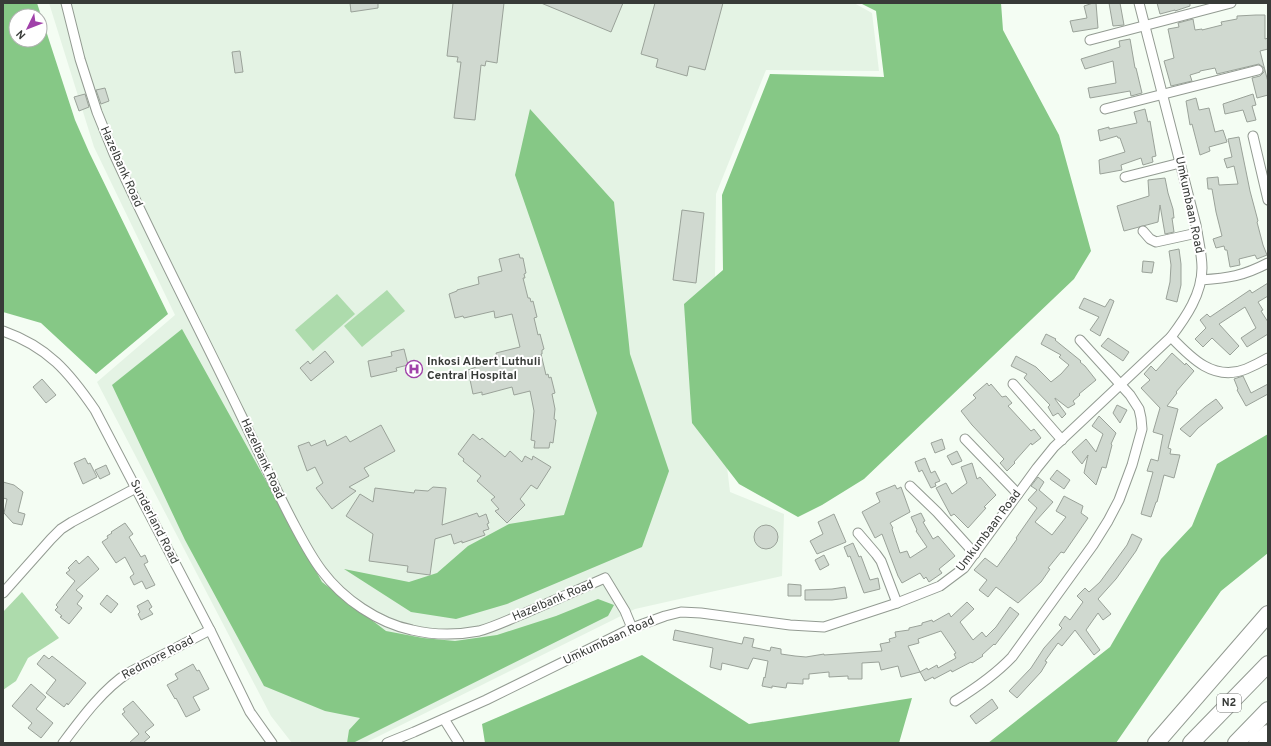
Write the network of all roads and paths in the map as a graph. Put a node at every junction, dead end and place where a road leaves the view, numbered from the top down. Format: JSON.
{"nodes":[{"id":1,"x":66,"y":3,"type":"edge"},
{"id":2,"x":1139,"y":3,"type":"edge"},
{"id":3,"x":1231,"y":3,"type":"edge"},
{"id":4,"x":1145,"y":25,"type":"junction"},
{"id":5,"x":1090,"y":40,"type":"dead end"},
{"id":6,"x":1258,"y":70,"type":"dead end"},
{"id":7,"x":1163,"y":95,"type":"junction"},
{"id":8,"x":1105,"y":109,"type":"dead end"},
{"id":9,"x":1254,"y":136,"type":"dead end"},
{"id":10,"x":1180,"y":163,"type":"junction"},
{"id":11,"x":1125,"y":177,"type":"dead end"},
{"id":12,"x":1268,"y":200,"type":"edge"},
{"id":13,"x":1143,"y":231,"type":"dead end"},
{"id":14,"x":1197,"y":233,"type":"junction"},
{"id":15,"x":1268,"y":263,"type":"edge"},
{"id":16,"x":1201,"y":280,"type":"junction"},
{"id":17,"x":3,"y":331,"type":"edge"},
{"id":18,"x":1171,"y":337,"type":"junction"},
{"id":19,"x":1080,"y":340,"type":"dead end"},
{"id":20,"x":1268,"y":358,"type":"edge"},
{"id":21,"x":1013,"y":384,"type":"dead end"},
{"id":22,"x":1120,"y":384,"type":"junction"},
{"id":23,"x":965,"y":439,"type":"dead end"},
{"id":24,"x":1062,"y":440,"type":"junction"},
{"id":25,"x":910,"y":486,"type":"dead end"},
{"id":26,"x":136,"y":488,"type":"junction"},
{"id":27,"x":1018,"y":494,"type":"junction"},
{"id":28,"x":858,"y":533,"type":"dead end"},
{"id":29,"x":975,"y":554,"type":"junction"},
{"id":30,"x":3,"y":593,"type":"edge"},
{"id":31,"x":897,"y":603,"type":"junction"},
{"id":32,"x":1268,"y":614,"type":"edge"},
{"id":33,"x":632,"y":628,"type":"junction"},
{"id":34,"x":210,"y":630,"type":"junction"},
{"id":35,"x":1268,"y":664,"type":"edge"},
{"id":36,"x":955,"y":701,"type":"dead end"},
{"id":37,"x":1268,"y":710,"type":"edge"},
{"id":38,"x":444,"y":719,"type":"junction"},
{"id":39,"x":1268,"y":733,"type":"edge"},
{"id":40,"x":63,"y":743,"type":"edge"},
{"id":41,"x":272,"y":743,"type":"edge"},
{"id":42,"x":387,"y":743,"type":"edge"},
{"id":43,"x":458,"y":743,"type":"edge"},
{"id":44,"x":1156,"y":743,"type":"edge"},
{"id":45,"x":1191,"y":743,"type":"edge"},
{"id":46,"x":1236,"y":743,"type":"edge"},
{"id":47,"x":1257,"y":743,"type":"edge"}],
"edges":[{"from":1,"to":33,"type":"street","name":"Hazelbank Road"},
{"from":2,"to":4,"type":"street","name":"Umkumbaan Road"},
{"from":3,"to":4,"type":"street"},
{"from":4,"to":5,"type":"street"},
{"from":4,"to":7,"type":"street","name":"Umkumbaan Road"},
{"from":6,"to":7,"type":"street"},
{"from":7,"to":8,"type":"street"},
{"from":7,"to":10,"type":"street","name":"Umkumbaan Road"},
{"from":9,"to":12,"type":"street"},
{"from":10,"to":11,"type":"street"},
{"from":10,"to":14,"type":"street","name":"Umkumbaan Road"},
{"from":13,"to":14,"type":"street"},
{"from":14,"to":16,"type":"street","name":"Umkumbaan Road"},
{"from":15,"to":16,"type":"street"},
{"from":16,"to":18,"type":"street","name":"Umkumbaan Road"},
{"from":17,"to":26,"type":"street","name":"Sunderland Road"},
{"from":18,"to":20,"type":"street"},
{"from":18,"to":22,"type":"street","name":"Umkumbaan Road"},
{"from":19,"to":22,"type":"street"},
{"from":21,"to":24,"type":"street"},
{"from":22,"to":24,"type":"street","name":"Umkumbaan Road"},
{"from":22,"to":36,"type":"street"},
{"from":23,"to":27,"type":"street"},
{"from":24,"to":27,"type":"street","name":"Umkumbaan Road"},
{"from":25,"to":29,"type":"street"},
{"from":26,"to":30,"type":"street"},
{"from":26,"to":34,"type":"street","name":"Sunderland Road"},
{"from":27,"to":29,"type":"street","name":"Umkumbaan Road"},
{"from":28,"to":31,"type":"street"},
{"from":29,"to":31,"type":"street","name":"Umkumbaan Road"},
{"from":31,"to":33,"type":"street","name":"Umkumbaan Road"},
{"from":32,"to":44,"type":"highway"},
{"from":33,"to":38,"type":"street","name":"Umkumbaan Road"},
{"from":34,"to":40,"type":"street","name":"Redmore Road"},
{"from":34,"to":41,"type":"street","name":"Sunderland Road"},
{"from":35,"to":45,"type":"highway","number":"N2"},
{"from":37,"to":46,"type":"highway"},
{"from":38,"to":42,"type":"street","name":"Umkumbaan Road"},
{"from":38,"to":43,"type":"street"},
{"from":39,"to":47,"type":"highway"}]}
